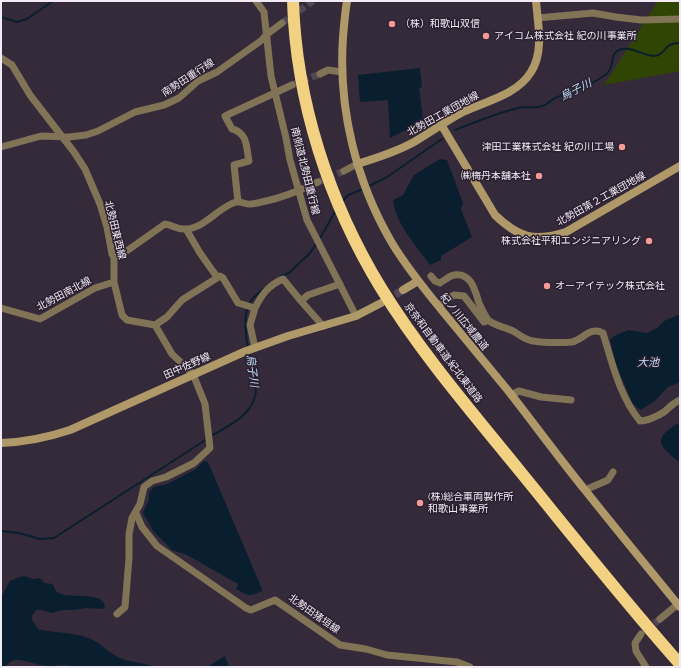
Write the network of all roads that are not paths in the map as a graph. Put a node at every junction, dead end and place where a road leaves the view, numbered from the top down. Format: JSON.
{"nodes":[{"id":1,"x":256,"y":1,"type":"edge"},
{"id":2,"x":293,"y":1,"type":"edge"},
{"id":3,"x":347,"y":1,"type":"edge"},
{"id":4,"x":536,"y":1,"type":"edge"},
{"id":5,"x":537,"y":18,"type":"junction"},
{"id":6,"x":680,"y":19,"type":"edge"},
{"id":7,"x":282,"y":23,"type":"tunnel mouth"},
{"id":8,"x":266,"y":35,"type":"junction"},
{"id":9,"x":1,"y":58,"type":"edge"},
{"id":10,"x":342,"y":72,"type":"junction"},
{"id":11,"x":320,"y":74,"type":"tunnel mouth"},
{"id":12,"x":292,"y":85,"type":"tunnel mouth"},
{"id":13,"x":274,"y":92,"type":"junction"},
{"id":14,"x":442,"y":126,"type":"junction"},
{"id":15,"x":62,"y":137,"type":"junction"},
{"id":16,"x":1,"y":147,"type":"edge"},
{"id":17,"x":357,"y":164,"type":"junction"},
{"id":18,"x":680,"y":166,"type":"edge"},
{"id":19,"x":344,"y":171,"type":"tunnel mouth"},
{"id":20,"x":318,"y":182,"type":"tunnel mouth"},
{"id":21,"x":300,"y":191,"type":"junction"},
{"id":22,"x":238,"y":202,"type":"junction"},
{"id":23,"x":186,"y":229,"type":"junction"},
{"id":24,"x":114,"y":258,"type":"junction"},
{"id":25,"x":431,"y":276,"type":"dead end"},
{"id":26,"x":217,"y":277,"type":"junction"},
{"id":27,"x":418,"y":281,"type":"junction"},
{"id":28,"x":114,"y":282,"type":"junction"},
{"id":29,"x":340,"y":284,"type":"junction"},
{"id":30,"x":403,"y":290,"type":"tunnel mouth"},
{"id":31,"x":301,"y":301,"type":"junction"},
{"id":32,"x":381,"y":303,"type":"tunnel mouth"},
{"id":33,"x":438,"y":305,"type":"junction"},
{"id":34,"x":251,"y":306,"type":"junction"},
{"id":35,"x":1,"y":308,"type":"edge"},
{"id":36,"x":356,"y":316,"type":"junction"},
{"id":37,"x":488,"y":320,"type":"junction"},
{"id":38,"x":155,"y":325,"type":"junction"},
{"id":39,"x":323,"y":326,"type":"junction"},
{"id":40,"x":251,"y":349,"type":"junction"},
{"id":41,"x":193,"y":374,"type":"junction"},
{"id":42,"x":511,"y":395,"type":"junction"},
{"id":43,"x":571,"y":400,"type":"dead end"},
{"id":44,"x":680,"y":400,"type":"edge"},
{"id":45,"x":1,"y":442,"type":"edge"},
{"id":46,"x":613,"y":472,"type":"dead end"},
{"id":47,"x":585,"y":490,"type":"junction"},
{"id":48,"x":136,"y":513,"type":"junction"},
{"id":49,"x":679,"y":606,"type":"edge"},
{"id":50,"x":117,"y":614,"type":"dead end"},
{"id":51,"x":660,"y":619,"type":"tunnel mouth"},
{"id":52,"x":641,"y":634,"type":"tunnel mouth"},
{"id":53,"x":680,"y":664,"type":"edge"},
{"id":54,"x":470,"y":667,"type":"edge"},
{"id":55,"x":646,"y":667,"type":"edge"}],
"edges":[{"from":1,"to":8,"type":"street","name":"南側道北勢田重行線"},
{"from":2,"to":53,"type":"highway","name":"京奈和自動車道;紀北東道路"},
{"from":3,"to":10,"type":"street","name":"紀ノ川広域農道"},
{"from":4,"to":5,"type":"street","name":"北勢田工業団地線"},
{"from":5,"to":6,"type":"street"},
{"from":5,"to":14,"type":"street","name":"北勢田工業団地線"},
{"from":7,"to":8,"type":"street","name":"南勢田重行線"},
{"from":8,"to":13,"type":"street","name":"南側道北勢田重行線"},
{"from":8,"to":15,"type":"street","name":"南勢田重行線"},
{"from":9,"to":15,"type":"street","name":"北勢田東西線"},
{"from":10,"to":11,"type":"street"},
{"from":10,"to":17,"type":"street","name":"紀ノ川広域農道"},
{"from":12,"to":13,"type":"street"},
{"from":13,"to":21,"type":"street","name":"南側道北勢田重行線"},
{"from":13,"to":22,"type":"street"},
{"from":14,"to":17,"type":"street","name":"北勢田工業団地線"},
{"from":14,"to":18,"type":"street","name":"北勢田第２工業団地線"},
{"from":15,"to":16,"type":"street","name":"南勢田重行線"},
{"from":15,"to":24,"type":"street","name":"北勢田東西線"},
{"from":17,"to":19,"type":"street"},
{"from":17,"to":27,"type":"street","name":"紀ノ川広域農道"},
{"from":20,"to":21,"type":"street"},
{"from":21,"to":22,"type":"street"},
{"from":21,"to":29,"type":"street","name":"南側道北勢田重行線"},
{"from":22,"to":23,"type":"street"},
{"from":23,"to":24,"type":"street"},
{"from":23,"to":26,"type":"street"},
{"from":24,"to":28,"type":"street","name":"北勢田東西線"},
{"from":25,"to":37,"type":"street"},
{"from":26,"to":34,"type":"street"},
{"from":26,"to":38,"type":"street"},
{"from":27,"to":30,"type":"street"},
{"from":27,"to":33,"type":"street","name":"紀ノ川広域農道"},
{"from":28,"to":35,"type":"street","name":"北勢田南北線"},
{"from":28,"to":38,"type":"street","name":"北勢田東西線"},
{"from":29,"to":31,"type":"street"},
{"from":29,"to":36,"type":"street","name":"南側道北勢田重行線"},
{"from":31,"to":34,"type":"street"},
{"from":31,"to":39,"type":"street"},
{"from":32,"to":36,"type":"street","name":"田中佐野線"},
{"from":33,"to":37,"type":"street"},
{"from":33,"to":42,"type":"street","name":"紀ノ川広域農道"},
{"from":34,"to":40,"type":"street"},
{"from":36,"to":39,"type":"street","name":"田中佐野線"},
{"from":37,"to":44,"type":"street"},
{"from":38,"to":41,"type":"street"},
{"from":39,"to":40,"type":"street","name":"田中佐野線"},
{"from":40,"to":41,"type":"street","name":"田中佐野線"},
{"from":41,"to":45,"type":"street","name":"田中佐野線"},
{"from":41,"to":48,"type":"street"},
{"from":42,"to":43,"type":"street"},
{"from":42,"to":47,"type":"street","name":"紀ノ川広域農道"},
{"from":46,"to":47,"type":"street"},
{"from":47,"to":49,"type":"street","name":"紀ノ川広域農道"},
{"from":48,"to":50,"type":"street"},
{"from":48,"to":54,"type":"street","name":"北勢田猪垣線"},
{"from":49,"to":51,"type":"street"},
{"from":52,"to":55,"type":"street"}]}
